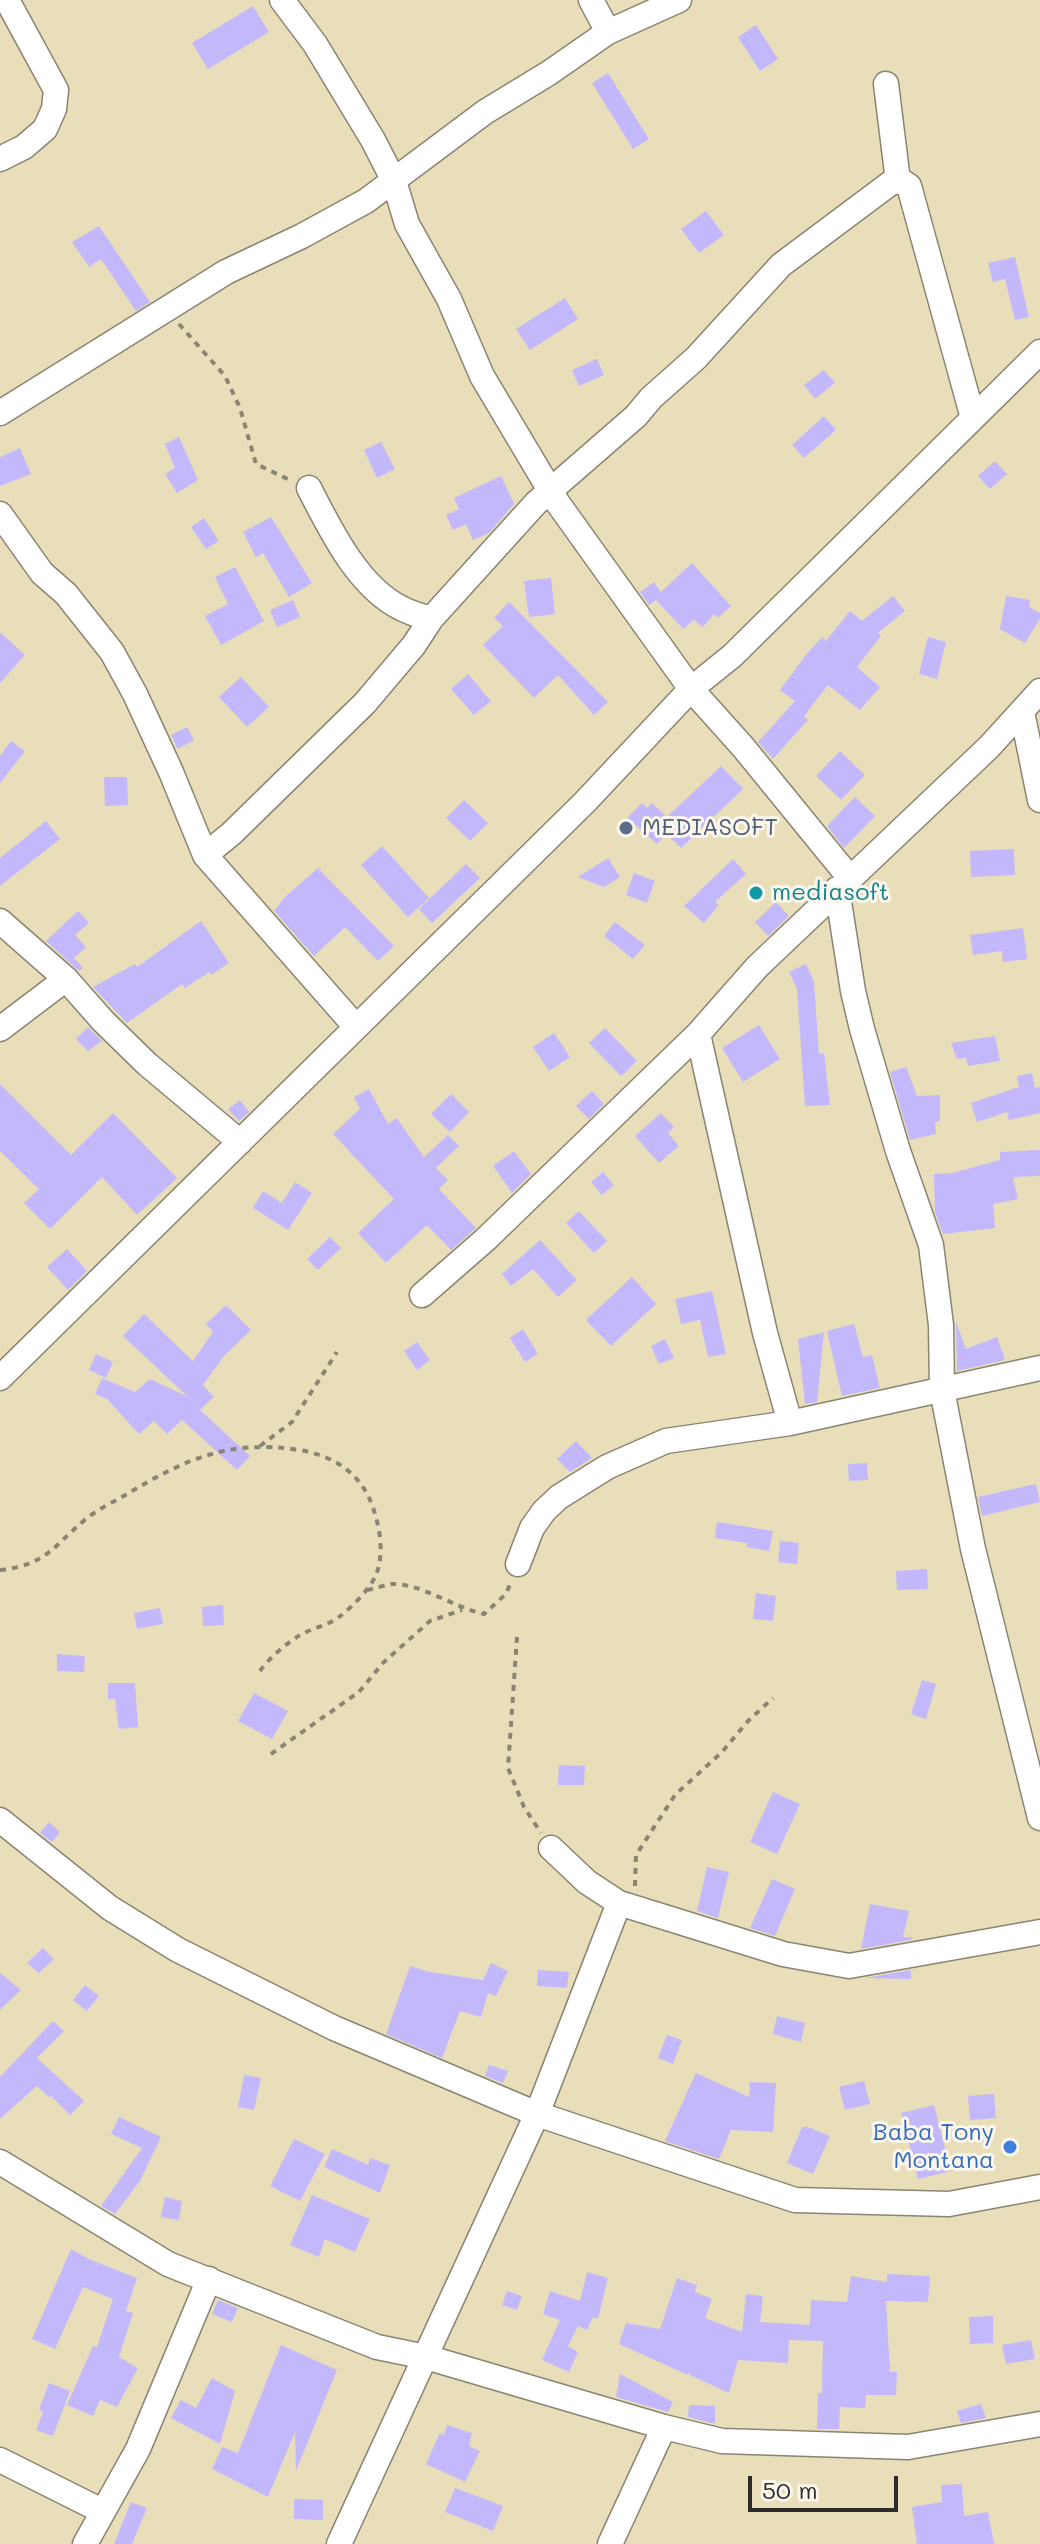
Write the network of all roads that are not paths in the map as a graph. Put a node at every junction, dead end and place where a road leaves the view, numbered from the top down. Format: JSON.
{"nodes":[{"id":1,"x":7,"y":0,"type":"edge"},
{"id":2,"x":282,"y":0,"type":"edge"},
{"id":3,"x":591,"y":0,"type":"edge"},
{"id":4,"x":679,"y":0,"type":"edge"},
{"id":5,"x":608,"y":32,"type":"junction"},
{"id":6,"x":886,"y":84,"type":"dead end"},
{"id":7,"x":0,"y":159,"type":"edge"},
{"id":8,"x":394,"y":181,"type":"junction"},
{"id":9,"x":898,"y":181,"type":"junction"},
{"id":10,"x":1040,"y":352,"type":"edge"},
{"id":11,"x":0,"y":413,"type":"edge"},
{"id":12,"x":973,"y":418,"type":"junction"},
{"id":13,"x":309,"y":488,"type":"road end"},
{"id":14,"x":550,"y":489,"type":"junction"},
{"id":15,"x":0,"y":514,"type":"edge"},
{"id":16,"x":431,"y":619,"type":"junction"},
{"id":17,"x":691,"y":689,"type":"junction"},
{"id":18,"x":1040,"y":691,"type":"edge"},
{"id":19,"x":1022,"y":712,"type":"junction"},
{"id":20,"x":1040,"y":800,"type":"edge"},
{"id":21,"x":205,"y":855,"type":"junction"},
{"id":22,"x":843,"y":883,"type":"junction"},
{"id":23,"x":0,"y":921,"type":"edge"},
{"id":24,"x":66,"y":979,"type":"junction"},
{"id":25,"x":356,"y":1027,"type":"junction"},
{"id":26,"x":0,"y":1029,"type":"edge"},
{"id":27,"x":698,"y":1034,"type":"junction"},
{"id":28,"x":240,"y":1142,"type":"junction"},
{"id":29,"x":422,"y":1295,"type":"dead end"},
{"id":30,"x":1040,"y":1368,"type":"edge"},
{"id":31,"x":0,"y":1378,"type":"edge"},
{"id":32,"x":942,"y":1390,"type":"junction"},
{"id":33,"x":790,"y":1423,"type":"junction"},
{"id":34,"x":518,"y":1564,"type":"road end"},
{"id":35,"x":1040,"y":1818,"type":"edge"},
{"id":36,"x":0,"y":1820,"type":"edge"},
{"id":37,"x":551,"y":1848,"type":"road end"},
{"id":38,"x":627,"y":1895,"type":"junction"},
{"id":39,"x":1040,"y":1932,"type":"edge"},
{"id":40,"x":537,"y":2114,"type":"junction"},
{"id":41,"x":0,"y":2162,"type":"edge"},
{"id":42,"x":1040,"y":2187,"type":"edge"},
{"id":43,"x":209,"y":2279,"type":"junction"},
{"id":44,"x":426,"y":2357,"type":"junction"},
{"id":45,"x":1040,"y":2424,"type":"edge"},
{"id":46,"x":664,"y":2427,"type":"junction"},
{"id":47,"x":0,"y":2460,"type":"edge"},
{"id":48,"x":102,"y":2511,"type":"junction"},
{"id":49,"x":85,"y":2544,"type":"edge"},
{"id":50,"x":339,"y":2544,"type":"edge"},
{"id":51,"x":610,"y":2544,"type":"edge"}],
"edges":[{"from":1,"to":7,"type":"street"},
{"from":2,"to":8,"type":"street"},
{"from":3,"to":5,"type":"street"},
{"from":4,"to":5,"type":"street"},
{"from":5,"to":8,"type":"street"},
{"from":6,"to":9,"type":"street"},
{"from":8,"to":11,"type":"street"},
{"from":8,"to":14,"type":"street"},
{"from":9,"to":12,"type":"street"},
{"from":9,"to":14,"type":"street"},
{"from":10,"to":12,"type":"street"},
{"from":12,"to":17,"type":"street"},
{"from":13,"to":16,"type":"street"},
{"from":14,"to":16,"type":"street"},
{"from":14,"to":17,"type":"street"},
{"from":15,"to":21,"type":"street"},
{"from":16,"to":21,"type":"street"},
{"from":17,"to":22,"type":"street"},
{"from":17,"to":25,"type":"street"},
{"from":18,"to":19,"type":"street"},
{"from":19,"to":20,"type":"street"},
{"from":19,"to":22,"type":"street"},
{"from":21,"to":25,"type":"street"},
{"from":22,"to":27,"type":"street"},
{"from":22,"to":32,"type":"street"},
{"from":23,"to":24,"type":"street"},
{"from":24,"to":26,"type":"street"},
{"from":24,"to":28,"type":"street"},
{"from":25,"to":28,"type":"street"},
{"from":27,"to":29,"type":"street"},
{"from":27,"to":33,"type":"street"},
{"from":28,"to":31,"type":"street"},
{"from":30,"to":32,"type":"street"},
{"from":32,"to":33,"type":"street"},
{"from":32,"to":35,"type":"street"},
{"from":33,"to":34,"type":"street"},
{"from":36,"to":40,"type":"street"},
{"from":37,"to":38,"type":"street"},
{"from":38,"to":39,"type":"street"},
{"from":38,"to":40,"type":"street"},
{"from":40,"to":42,"type":"street"},
{"from":40,"to":44,"type":"street"},
{"from":41,"to":43,"type":"street"},
{"from":43,"to":44,"type":"street"},
{"from":43,"to":48,"type":"street"},
{"from":44,"to":46,"type":"street"},
{"from":44,"to":50,"type":"street"},
{"from":45,"to":46,"type":"street"},
{"from":46,"to":51,"type":"street"},
{"from":47,"to":48,"type":"street"},
{"from":48,"to":49,"type":"street"}]}
